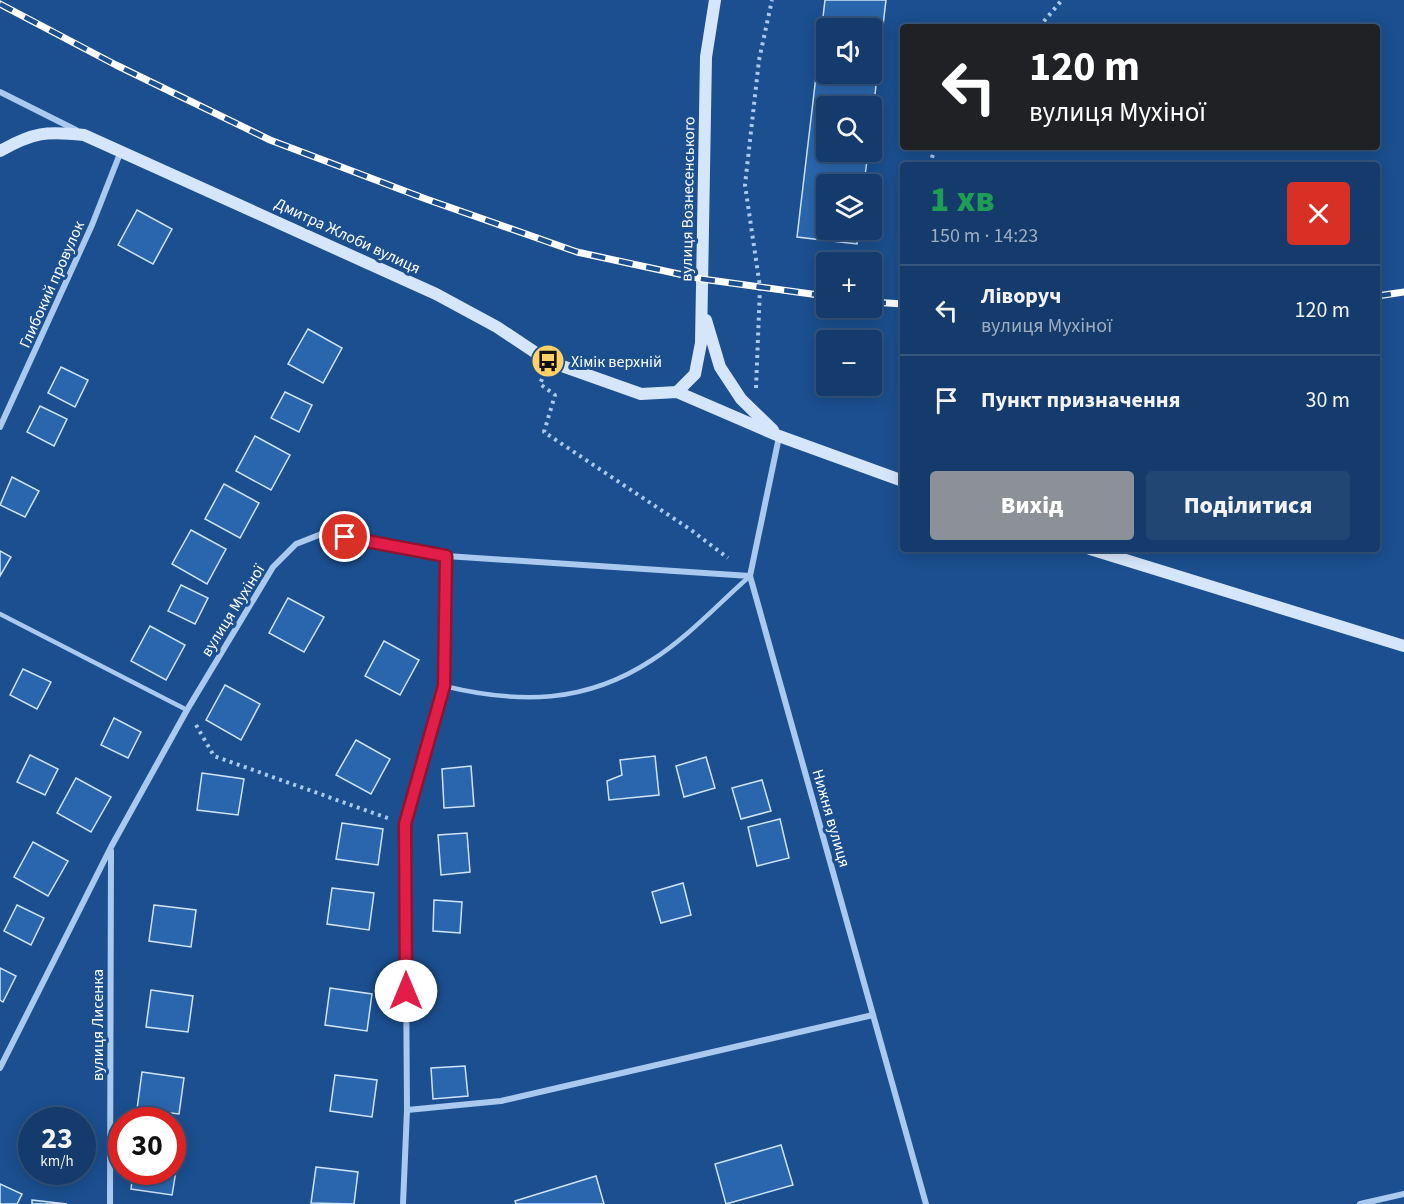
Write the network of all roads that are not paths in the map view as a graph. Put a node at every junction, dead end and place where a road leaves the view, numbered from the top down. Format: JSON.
{"nodes":[{"id":1,"x":716,"y":0,"type":"edge"},
{"id":2,"x":0,"y":92,"type":"edge"},
{"id":3,"x":84,"y":135,"type":"junction"},
{"id":4,"x":122,"y":150,"type":"junction"},
{"id":5,"x":0,"y":151,"type":"edge"},
{"id":6,"x":703,"y":310,"type":"junction"},
{"id":7,"x":677,"y":392,"type":"junction"},
{"id":8,"x":0,"y":428,"type":"edge"},
{"id":9,"x":780,"y":436,"type":"junction"},
{"id":10,"x":900,"y":480,"type":"edge"},
{"id":11,"x":1100,"y":552,"type":"edge"},
{"id":12,"x":446,"y":556,"type":"junction"},
{"id":13,"x":750,"y":576,"type":"junction"},
{"id":14,"x":0,"y":615,"type":"edge"},
{"id":15,"x":1404,"y":646,"type":"edge"},
{"id":16,"x":444,"y":686,"type":"junction"},
{"id":17,"x":187,"y":710,"type":"junction"},
{"id":18,"x":111,"y":847,"type":"junction"},
{"id":19,"x":873,"y":1015,"type":"junction"},
{"id":20,"x":0,"y":1068,"type":"edge"},
{"id":21,"x":407,"y":1110,"type":"junction"},
{"id":22,"x":1404,"y":1194,"type":"edge"},
{"id":23,"x":110,"y":1204,"type":"edge"},
{"id":24,"x":403,"y":1204,"type":"edge"},
{"id":25,"x":926,"y":1204,"type":"edge"},
{"id":26,"x":1360,"y":1204,"type":"edge"}],
"edges":[{"from":1,"to":6,"type":"main road","name":"вулиця Вознесенського"},
{"from":2,"to":3,"type":"street"},
{"from":3,"to":4,"type":"main road","name":"Дмитра Жлоби вулиця"},
{"from":3,"to":5,"type":"main road","name":"Дмитра Жлоби вулиця"},
{"from":4,"to":7,"type":"main road","name":"Дмитра Жлоби вулиця"},
{"from":4,"to":8,"type":"street","name":"Глибокий провулок"},
{"from":6,"to":7,"type":"main road","name":"вулиця Вознесенського"},
{"from":6,"to":9,"type":"main road"},
{"from":7,"to":9,"type":"main road"},
{"from":9,"to":10,"type":"main road"},
{"from":9,"to":13,"type":"street","name":"Нижня вулиця"},
{"from":11,"to":15,"type":"main road"},
{"from":12,"to":13,"type":"street","name":"вулиця Мухіної"},
{"from":12,"to":16,"type":"street"},
{"from":12,"to":17,"type":"street","name":"вулиця Мухіної"},
{"from":13,"to":16,"type":"lane"},
{"from":13,"to":19,"type":"street","name":"Нижня вулиця"},
{"from":14,"to":17,"type":"lane"},
{"from":16,"to":21,"type":"street"},
{"from":17,"to":18,"type":"street","name":"вулиця Мухіної"},
{"from":18,"to":20,"type":"street","name":"вулиця Мухіної"},
{"from":18,"to":23,"type":"street","name":"вулиця Лисенка"},
{"from":19,"to":21,"type":"street"},
{"from":19,"to":25,"type":"street","name":"Нижня вулиця"},
{"from":21,"to":24,"type":"street"},
{"from":22,"to":26,"type":"street"}]}
